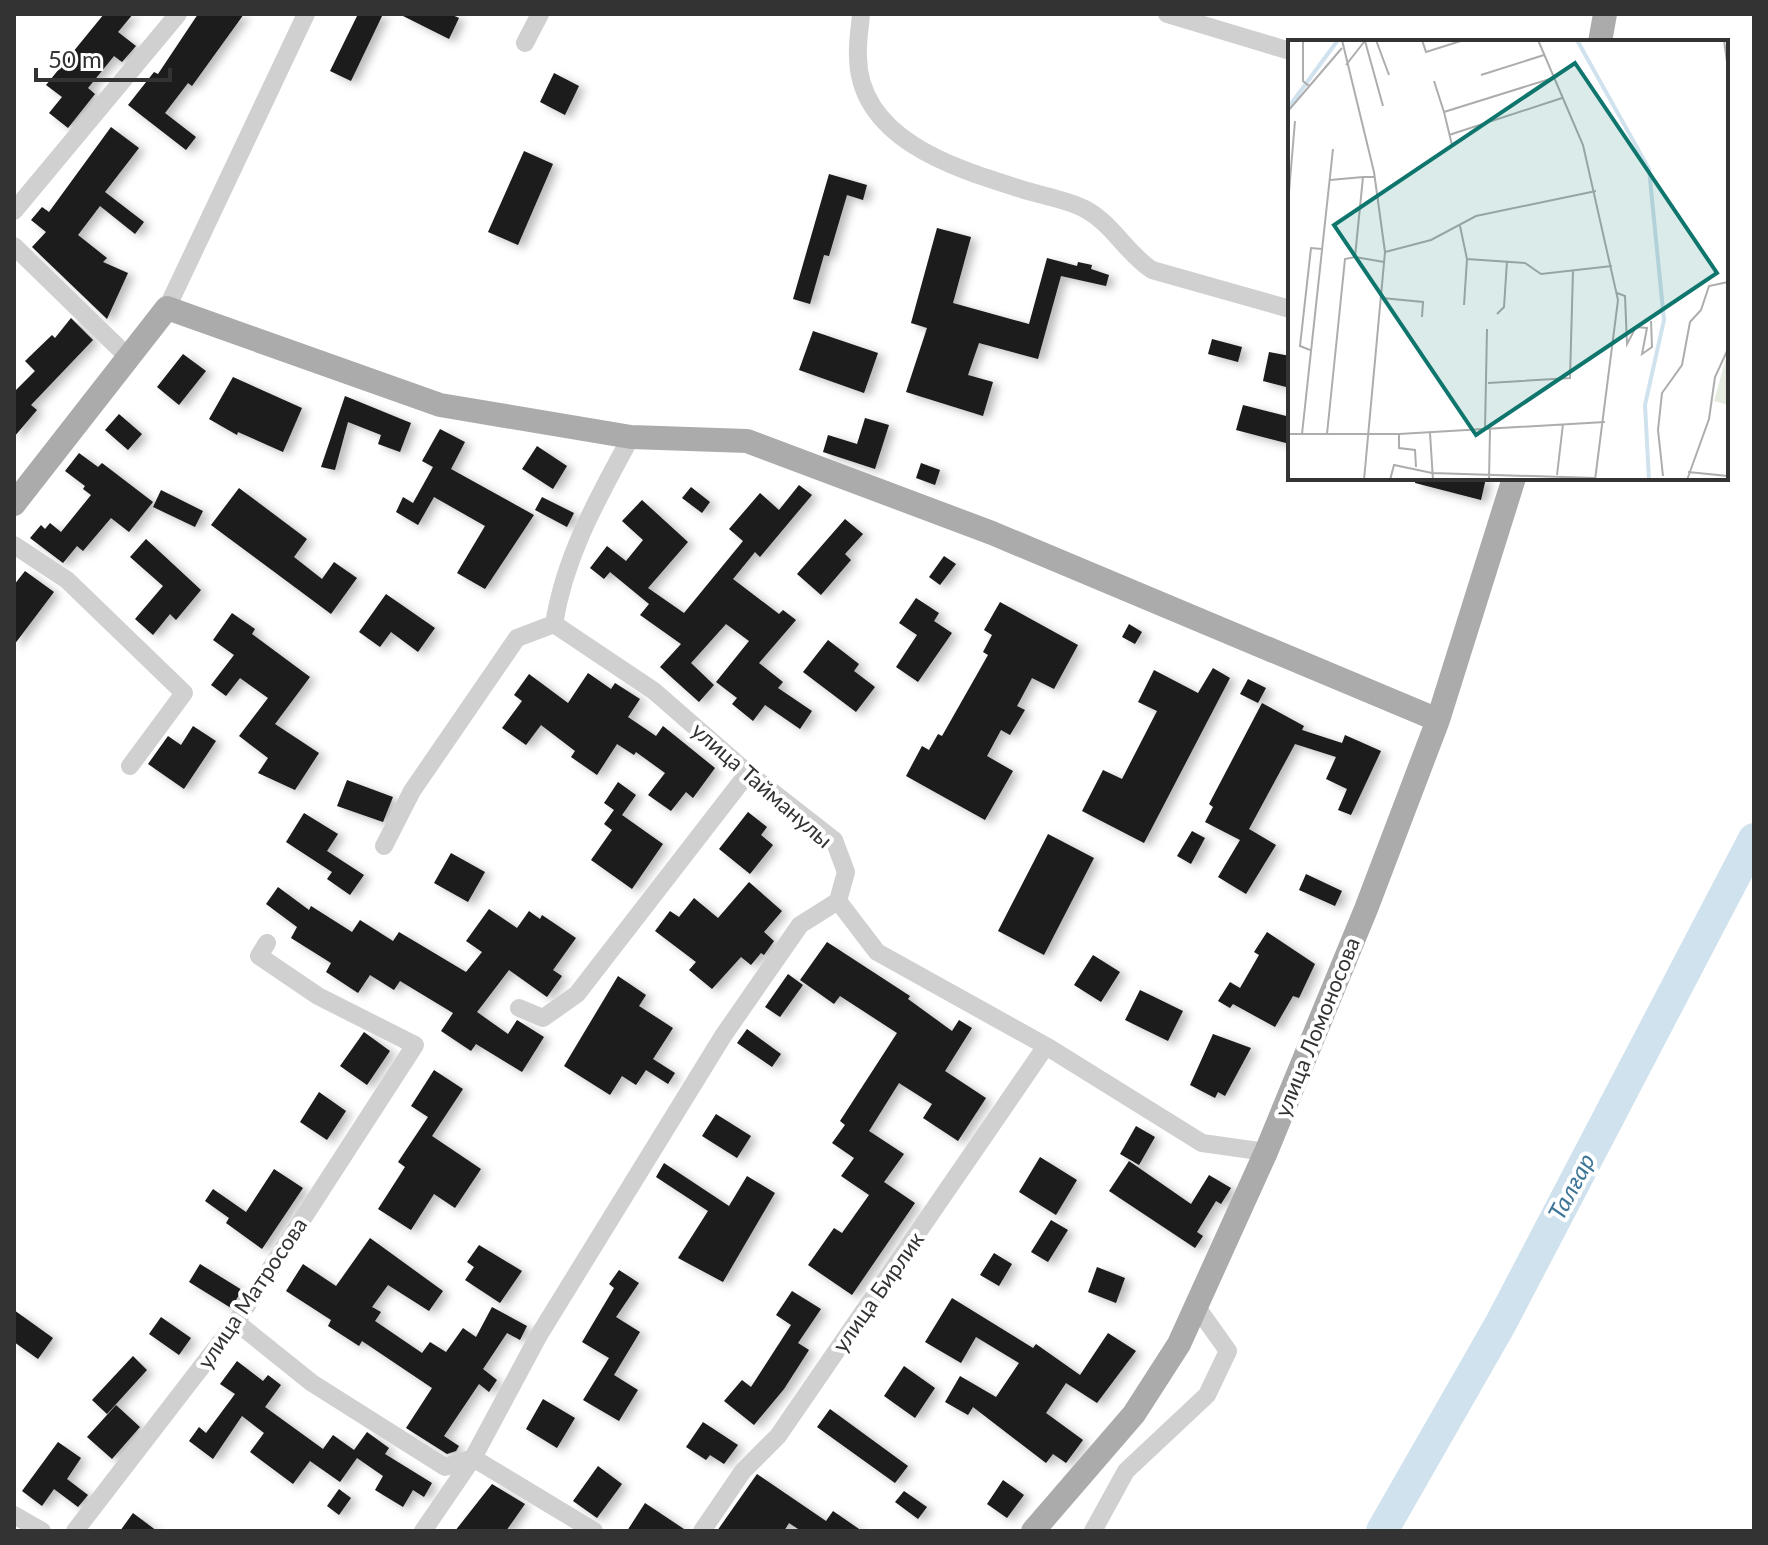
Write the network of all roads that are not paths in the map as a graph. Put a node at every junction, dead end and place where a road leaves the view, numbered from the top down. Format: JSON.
{"nodes":[{"id":1,"x":178,"y":14,"type":"edge"},
{"id":2,"x":306,"y":14,"type":"edge"},
{"id":3,"x":540,"y":14,"type":"edge"},
{"id":4,"x":861,"y":14,"type":"edge"},
{"id":5,"x":1167,"y":14,"type":"edge"},
{"id":6,"x":1605,"y":14,"type":"edge"},
{"id":7,"x":1600,"y":40,"type":"edge"},
{"id":8,"x":525,"y":43,"type":"dead end"},
{"id":9,"x":1288,"y":50,"type":"edge"},
{"id":10,"x":14,"y":211,"type":"edge"},
{"id":11,"x":14,"y":246,"type":"edge"},
{"id":12,"x":167,"y":308,"type":"junction"},
{"id":13,"x":1288,"y":308,"type":"edge"},
{"id":14,"x":128,"y":357,"type":"junction"},
{"id":15,"x":631,"y":437,"type":"junction"},
{"id":16,"x":1513,"y":480,"type":"edge"},
{"id":17,"x":14,"y":504,"type":"edge"},
{"id":18,"x":14,"y":545,"type":"edge"},
{"id":19,"x":554,"y":624,"type":"junction"},
{"id":20,"x":1438,"y":720,"type":"junction"},
{"id":21,"x":130,"y":766,"type":"dead end"},
{"id":22,"x":748,"y":773,"type":"junction"},
{"id":23,"x":384,"y":846,"type":"dead end"},
{"id":24,"x":838,"y":901,"type":"junction"},
{"id":25,"x":267,"y":943,"type":"dead end"},
{"id":26,"x":519,"y":1008,"type":"dead end"},
{"id":27,"x":1046,"y":1046,"type":"junction"},
{"id":28,"x":1266,"y":1152,"type":"junction"},
{"id":29,"x":1196,"y":1306,"type":"junction"},
{"id":30,"x":236,"y":1322,"type":"junction"},
{"id":31,"x":473,"y":1458,"type":"junction"},
{"id":32,"x":14,"y":1515,"type":"edge"},
{"id":33,"x":42,"y":1531,"type":"edge"},
{"id":34,"x":75,"y":1531,"type":"edge"},
{"id":35,"x":423,"y":1531,"type":"edge"},
{"id":36,"x":594,"y":1531,"type":"edge"},
{"id":37,"x":702,"y":1531,"type":"edge"},
{"id":38,"x":1033,"y":1531,"type":"edge"},
{"id":39,"x":1093,"y":1531,"type":"edge"}],
"edges":[{"from":1,"to":10,"type":"street"},
{"from":2,"to":12,"type":"street"},
{"from":3,"to":8,"type":"street"},
{"from":4,"to":13,"type":"street"},
{"from":5,"to":9,"type":"street"},
{"from":6,"to":7,"type":"main road"},
{"from":11,"to":14,"type":"street"},
{"from":12,"to":14,"type":"main road"},
{"from":12,"to":15,"type":"main road"},
{"from":14,"to":17,"type":"main road"},
{"from":15,"to":19,"type":"street"},
{"from":15,"to":20,"type":"main road"},
{"from":16,"to":20,"type":"main road","name":"улица Ломоносова"},
{"from":18,"to":21,"type":"street"},
{"from":19,"to":22,"type":"street","name":"улица Тайманулы"},
{"from":19,"to":23,"type":"street"},
{"from":20,"to":28,"type":"main road","name":"улица Ломоносова"},
{"from":22,"to":24,"type":"street","name":"улица Тайманулы"},
{"from":22,"to":26,"type":"street"},
{"from":24,"to":27,"type":"street"},
{"from":24,"to":31,"type":"street"},
{"from":25,"to":30,"type":"street","name":"улица Матросова"},
{"from":27,"to":28,"type":"street"},
{"from":27,"to":37,"type":"street","name":"улица Бирлик"},
{"from":28,"to":29,"type":"main road","name":"улица Ломоносова"},
{"from":29,"to":38,"type":"main road","name":"улица Ломоносова"},
{"from":29,"to":39,"type":"street"},
{"from":30,"to":31,"type":"street"},
{"from":30,"to":34,"type":"street","name":"улица Матросова"},
{"from":31,"to":35,"type":"street"},
{"from":31,"to":36,"type":"street"},
{"from":32,"to":33,"type":"street"}]}
